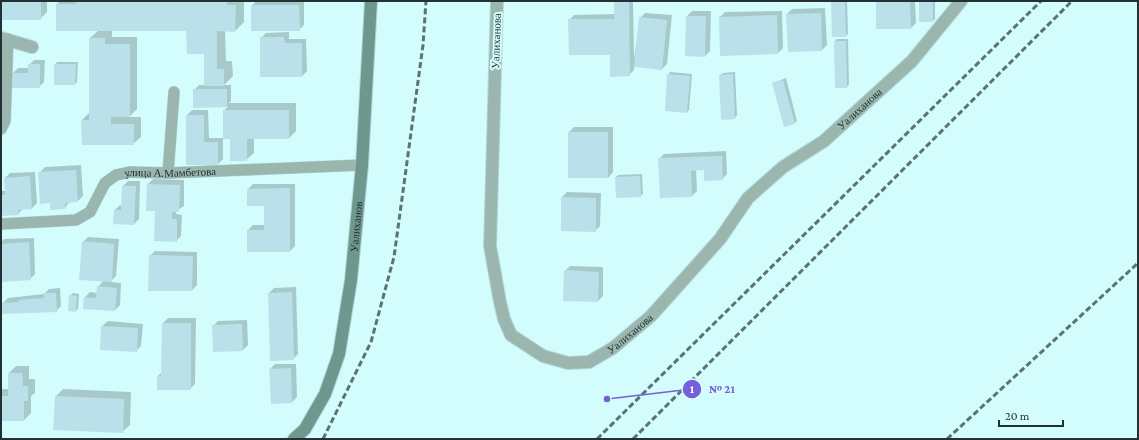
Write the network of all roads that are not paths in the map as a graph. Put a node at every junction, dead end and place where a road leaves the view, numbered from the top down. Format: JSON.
{"nodes":[{"id":1,"x":371,"y":1,"type":"edge"},
{"id":2,"x":497,"y":1,"type":"edge"},
{"id":3,"x":961,"y":1,"type":"edge"},
{"id":4,"x":5,"y":39,"type":"edge"},
{"id":5,"x":32,"y":47,"type":"dead end"},
{"id":6,"x":174,"y":92,"type":"dead end"},
{"id":7,"x":1,"y":129,"type":"edge"},
{"id":8,"x":362,"y":165,"type":"junction"},
{"id":9,"x":168,"y":173,"type":"junction"},
{"id":10,"x":1,"y":224,"type":"edge"},
{"id":11,"x":294,"y":439,"type":"edge"}],
"edges":[{"from":1,"to":8,"type":"street","name":"Уалиханов"},
{"from":2,"to":3,"type":"street","name":"Уалиханова"},
{"from":4,"to":5,"type":"street"},
{"from":4,"to":7,"type":"lane"},
{"from":6,"to":9,"type":"lane"},
{"from":8,"to":9,"type":"lane","name":"улица А.Мамбетова"},
{"from":8,"to":11,"type":"street","name":"Уалиханов"},
{"from":9,"to":10,"type":"lane","name":"улица А.Мамбетова"}]}
